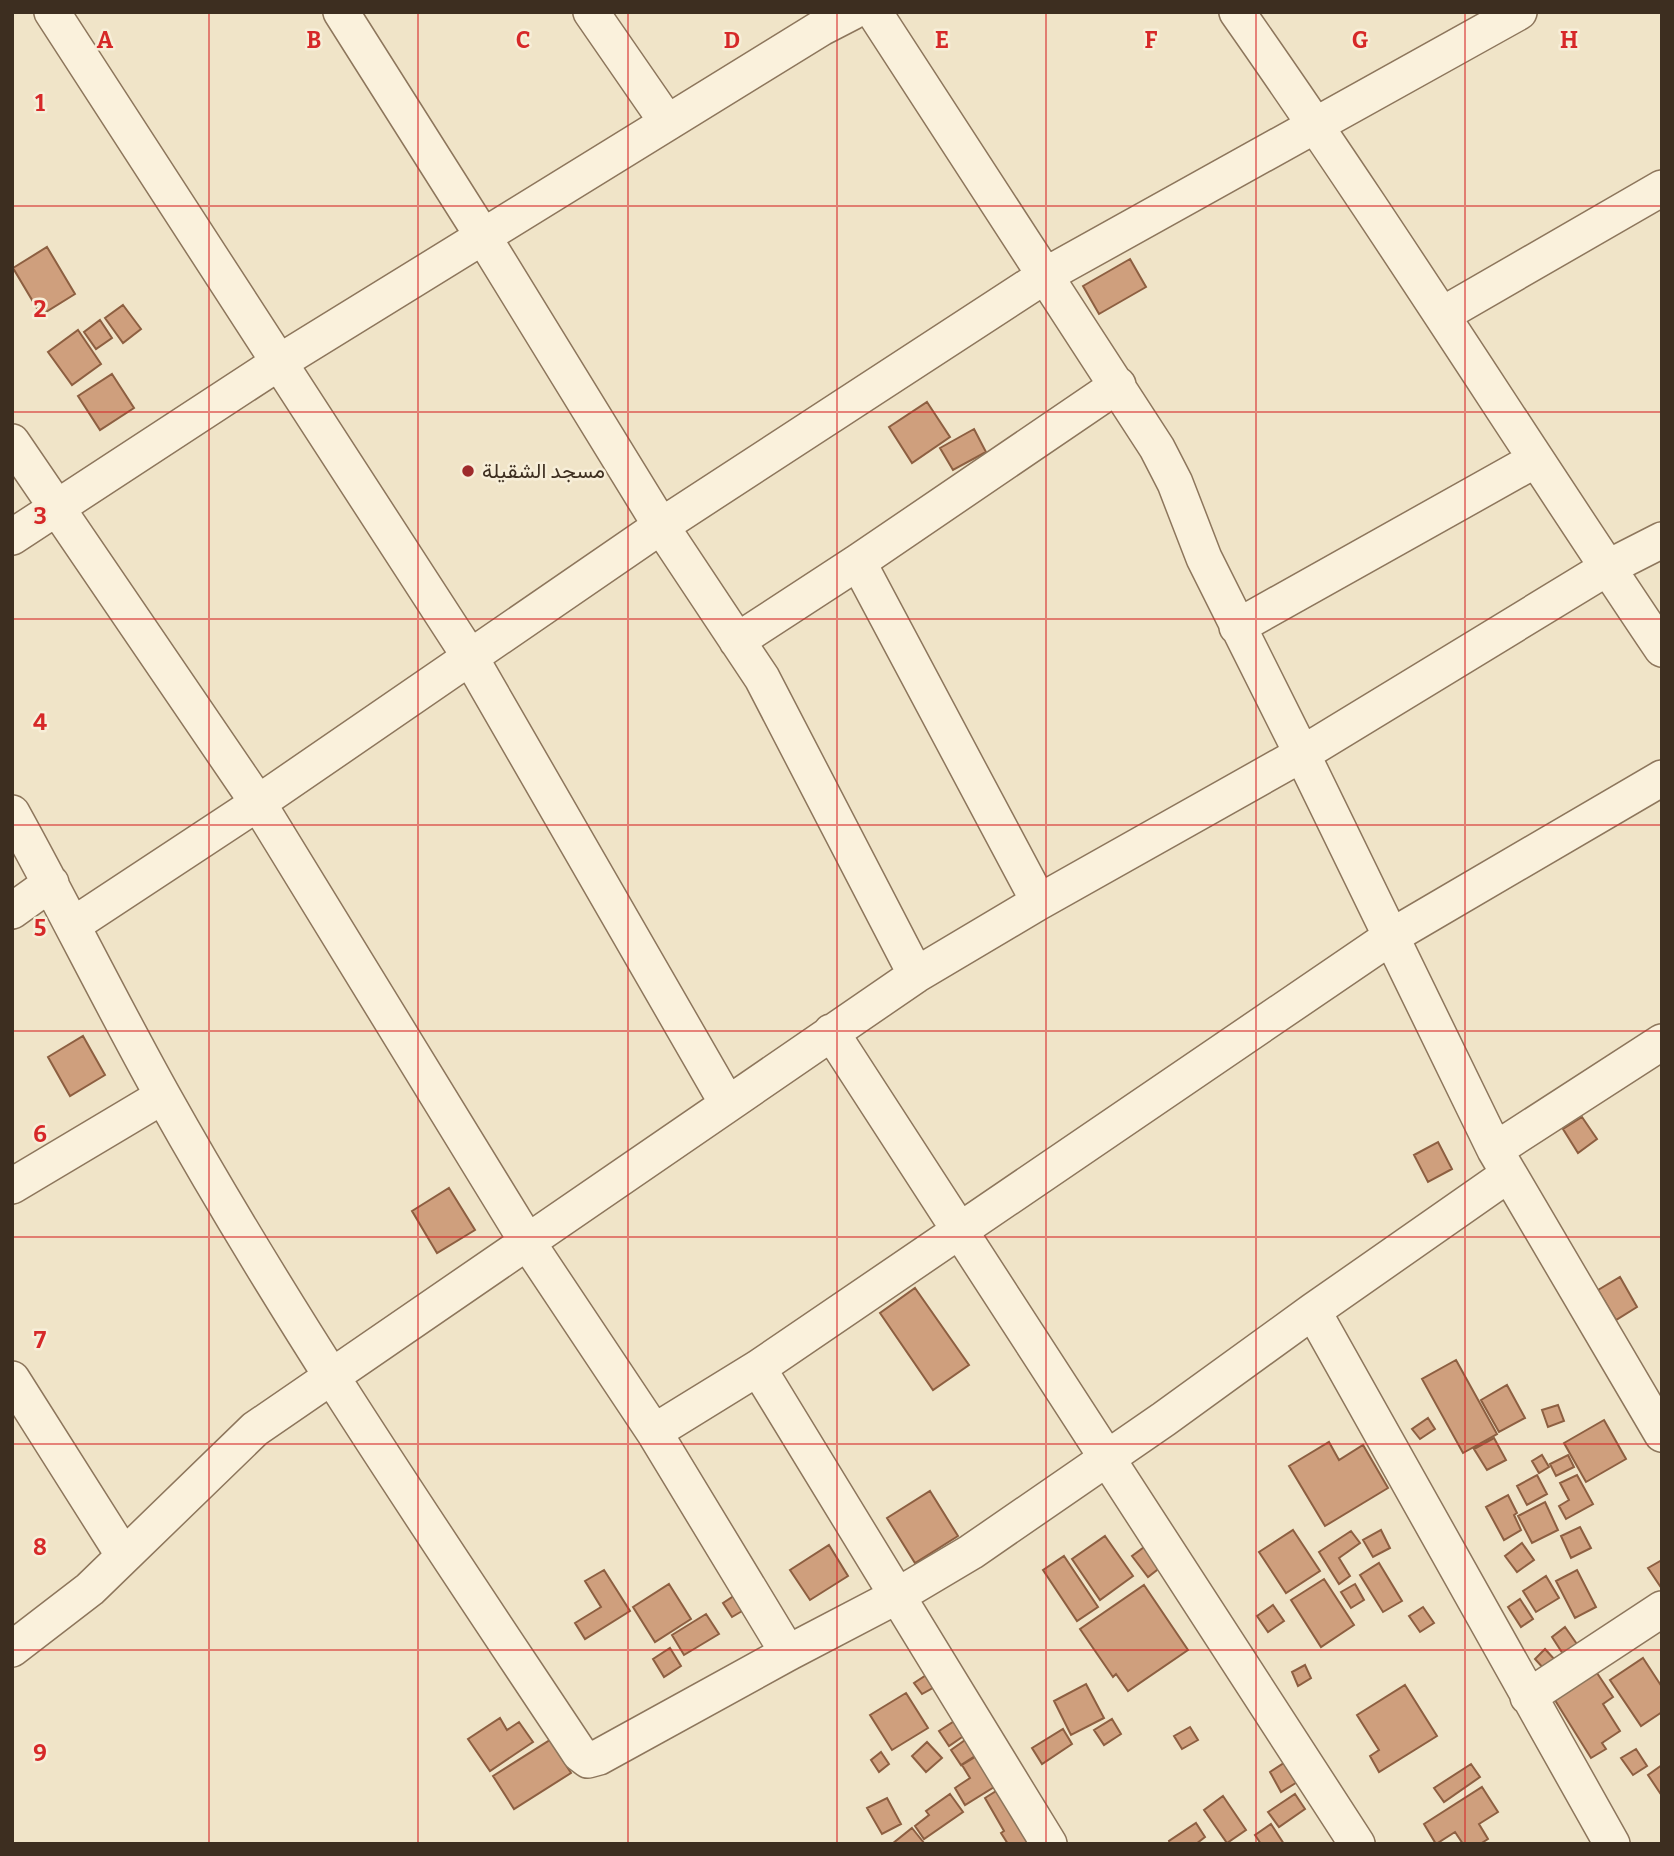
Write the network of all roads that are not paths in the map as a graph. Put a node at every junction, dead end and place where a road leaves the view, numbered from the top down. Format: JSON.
{"nodes":[{"id":1,"x":52,"y":12,"type":"edge"},
{"id":2,"x":341,"y":12,"type":"edge"},
{"id":3,"x":591,"y":12,"type":"edge"},
{"id":4,"x":852,"y":12,"type":"edge"},
{"id":5,"x":874,"y":12,"type":"edge"},
{"id":6,"x":1237,"y":12,"type":"edge"},
{"id":7,"x":1518,"y":12,"type":"edge"},
{"id":8,"x":667,"y":122,"type":"junction"},
{"id":9,"x":1315,"y":124,"type":"junction"},
{"id":10,"x":1662,"y":188,"type":"edge"},
{"id":11,"x":484,"y":237,"type":"junction"},
{"id":12,"x":1046,"y":275,"type":"junction"},
{"id":13,"x":1442,"y":315,"type":"junction"},
{"id":14,"x":278,"y":363,"type":"junction"},
{"id":15,"x":1118,"y":385,"type":"junction"},
{"id":16,"x":12,"y":442,"type":"edge"},
{"id":17,"x":1535,"y":460,"type":"junction"},
{"id":18,"x":57,"y":508,"type":"junction"},
{"id":19,"x":661,"y":526,"type":"junction"},
{"id":20,"x":12,"y":537,"type":"edge"},
{"id":21,"x":1662,"y":540,"type":"edge"},
{"id":22,"x":858,"y":562,"type":"junction"},
{"id":23,"x":1607,"y":568,"type":"junction"},
{"id":24,"x":1237,"y":626,"type":"junction"},
{"id":25,"x":737,"y":640,"type":"junction"},
{"id":26,"x":1662,"y":649,"type":"edge"},
{"id":27,"x":470,"y":656,"type":"junction"},
{"id":28,"x":1302,"y":754,"type":"junction"},
{"id":29,"x":1662,"y":778,"type":"edge"},
{"id":30,"x":258,"y":803,"type":"junction"},
{"id":31,"x":12,"y":813,"type":"edge"},
{"id":32,"x":51,"y":883,"type":"junction"},
{"id":33,"x":1039,"y":902,"type":"junction"},
{"id":34,"x":12,"y":911,"type":"edge"},
{"id":35,"x":73,"y":925,"type":"junction"},
{"id":36,"x":1392,"y":936,"type":"junction"},
{"id":37,"x":916,"y":975,"type":"junction"},
{"id":38,"x":831,"y":1032,"type":"junction"},
{"id":39,"x":1662,"y":1042,"type":"edge"},
{"id":40,"x":163,"y":1096,"type":"junction"},
{"id":41,"x":727,"y":1103,"type":"junction"},
{"id":42,"x":1502,"y":1162,"type":"junction"},
{"id":43,"x":12,"y":1186,"type":"edge"},
{"id":44,"x":959,"y":1230,"type":"junction"},
{"id":45,"x":528,"y":1243,"type":"junction"},
{"id":46,"x":1313,"y":1311,"type":"junction"},
{"id":47,"x":758,"y":1368,"type":"junction"},
{"id":48,"x":331,"y":1379,"type":"junction"},
{"id":49,"x":14,"y":1385,"type":"edge"},
{"id":50,"x":654,"y":1432,"type":"junction"},
{"id":51,"x":1662,"y":1434,"type":"edge"},
{"id":52,"x":1108,"y":1458,"type":"junction"},
{"id":53,"x":124,"y":1556,"type":"junction"},
{"id":54,"x":897,"y":1596,"type":"junction"},
{"id":55,"x":1662,"y":1609,"type":"edge"},
{"id":56,"x":15,"y":1641,"type":"edge"},
{"id":57,"x":788,"y":1653,"type":"junction"},
{"id":58,"x":1528,"y":1697,"type":"junction"},
{"id":59,"x":1049,"y":1844,"type":"edge"},
{"id":60,"x":1357,"y":1844,"type":"edge"},
{"id":61,"x":1612,"y":1844,"type":"edge"}],
"edges":[{"from":1,"to":14,"type":"street"},
{"from":2,"to":11,"type":"street"},
{"from":3,"to":8,"type":"street"},
{"from":4,"to":8,"type":"street"},
{"from":5,"to":12,"type":"street"},
{"from":6,"to":9,"type":"street"},
{"from":7,"to":9,"type":"street"},
{"from":8,"to":11,"type":"street"},
{"from":9,"to":12,"type":"street"},
{"from":9,"to":13,"type":"street"},
{"from":10,"to":13,"type":"street"},
{"from":11,"to":14,"type":"street"},
{"from":11,"to":19,"type":"street"},
{"from":12,"to":15,"type":"street"},
{"from":12,"to":19,"type":"street"},
{"from":13,"to":17,"type":"street"},
{"from":14,"to":18,"type":"street"},
{"from":14,"to":27,"type":"street"},
{"from":15,"to":22,"type":"street"},
{"from":15,"to":24,"type":"street"},
{"from":16,"to":18,"type":"street"},
{"from":17,"to":23,"type":"street"},
{"from":17,"to":24,"type":"street"},
{"from":18,"to":20,"type":"street"},
{"from":18,"to":30,"type":"street"},
{"from":19,"to":25,"type":"street"},
{"from":19,"to":27,"type":"street"},
{"from":21,"to":23,"type":"street"},
{"from":22,"to":25,"type":"street"},
{"from":22,"to":33,"type":"street"},
{"from":23,"to":26,"type":"street"},
{"from":23,"to":28,"type":"street"},
{"from":24,"to":28,"type":"street"},
{"from":25,"to":37,"type":"street"},
{"from":27,"to":30,"type":"street"},
{"from":27,"to":41,"type":"street"},
{"from":28,"to":33,"type":"street"},
{"from":28,"to":36,"type":"street"},
{"from":29,"to":36,"type":"street"},
{"from":30,"to":35,"type":"street"},
{"from":30,"to":45,"type":"street"},
{"from":31,"to":32,"type":"street"},
{"from":32,"to":34,"type":"street"},
{"from":32,"to":35,"type":"street"},
{"from":33,"to":37,"type":"street"},
{"from":35,"to":40,"type":"street"},
{"from":36,"to":42,"type":"street"},
{"from":36,"to":44,"type":"street"},
{"from":37,"to":38,"type":"street"},
{"from":38,"to":41,"type":"street"},
{"from":38,"to":44,"type":"street"},
{"from":39,"to":42,"type":"street"},
{"from":40,"to":43,"type":"street"},
{"from":40,"to":48,"type":"street"},
{"from":41,"to":45,"type":"street"},
{"from":42,"to":46,"type":"street"},
{"from":42,"to":51,"type":"street"},
{"from":44,"to":47,"type":"street"},
{"from":44,"to":52,"type":"street"},
{"from":45,"to":48,"type":"street"},
{"from":45,"to":50,"type":"street"},
{"from":46,"to":52,"type":"street"},
{"from":46,"to":58,"type":"street"},
{"from":47,"to":50,"type":"street"},
{"from":47,"to":54,"type":"street"},
{"from":48,"to":53,"type":"street"},
{"from":48,"to":57,"type":"street"},
{"from":49,"to":53,"type":"street"},
{"from":50,"to":57,"type":"street"},
{"from":52,"to":54,"type":"street"},
{"from":52,"to":60,"type":"street"},
{"from":53,"to":56,"type":"street"},
{"from":54,"to":57,"type":"street"},
{"from":54,"to":59,"type":"street"},
{"from":55,"to":58,"type":"street"},
{"from":58,"to":61,"type":"street"}]}
